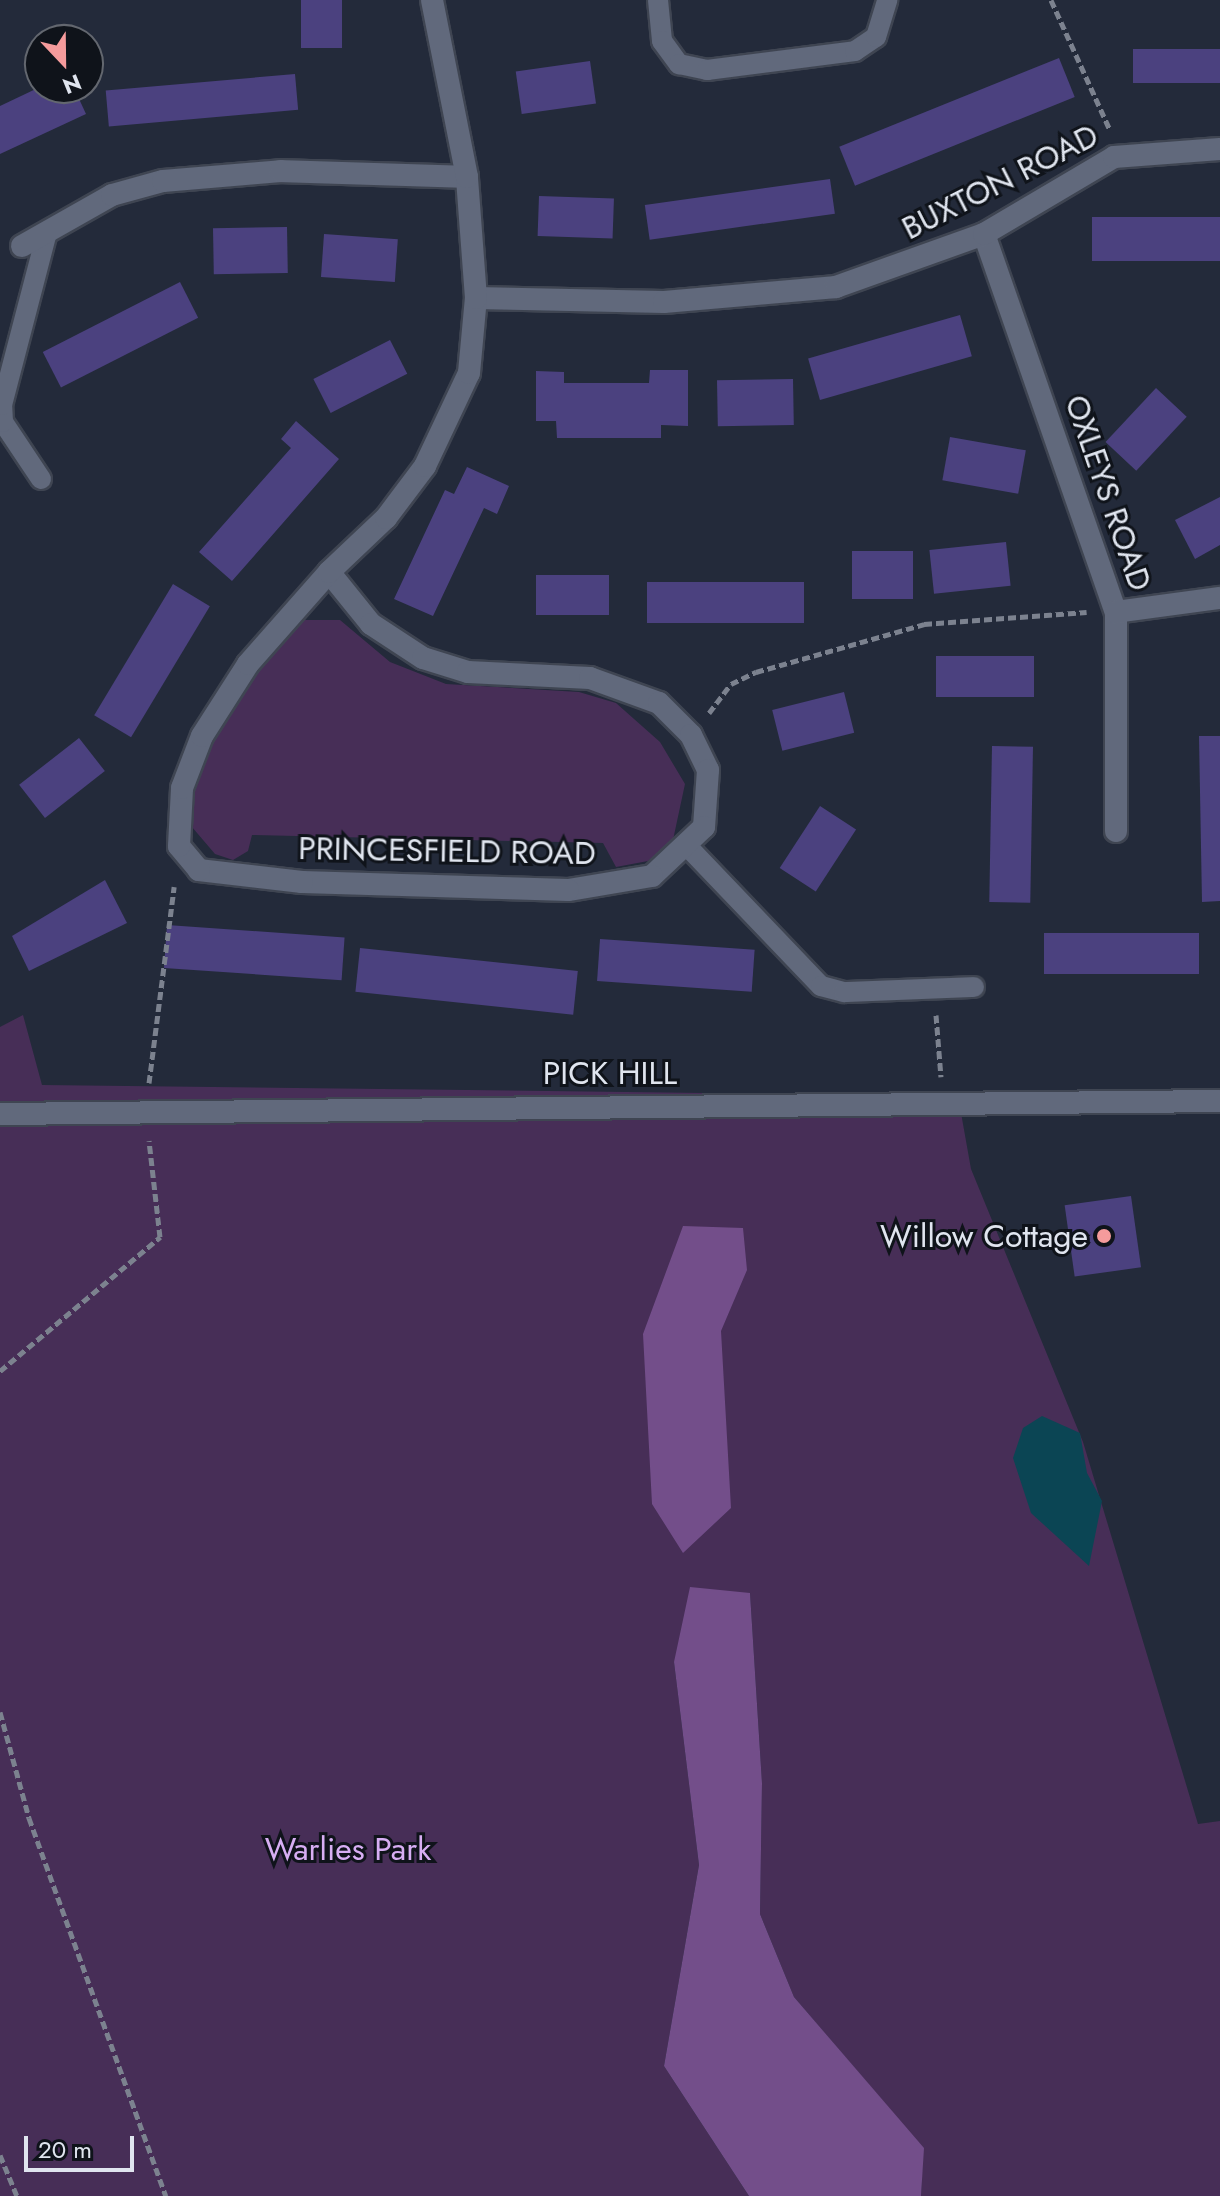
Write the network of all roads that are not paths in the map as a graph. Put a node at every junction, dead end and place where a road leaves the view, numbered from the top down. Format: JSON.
{"nodes":[{"id":1,"x":432,"y":0,"type":"edge"},
{"id":2,"x":658,"y":0,"type":"edge"},
{"id":3,"x":887,"y":0,"type":"edge"},
{"id":4,"x":1220,"y":149,"type":"edge"},
{"id":5,"x":467,"y":177,"type":"junction"},
{"id":6,"x":47,"y":232,"type":"junction"},
{"id":7,"x":984,"y":234,"type":"junction"},
{"id":8,"x":22,"y":246,"type":"dead end"},
{"id":9,"x":476,"y":298,"type":"junction"},
{"id":10,"x":41,"y":479,"type":"dead end"},
{"id":11,"x":329,"y":572,"type":"junction"},
{"id":12,"x":1220,"y":598,"type":"edge"},
{"id":13,"x":1116,"y":612,"type":"junction"},
{"id":14,"x":1116,"y":831,"type":"dead end"},
{"id":15,"x":689,"y":848,"type":"junction"},
{"id":16,"x":974,"y":987,"type":"dead end"},
{"id":17,"x":1220,"y":1101,"type":"edge"},
{"id":18,"x":0,"y":1114,"type":"edge"}],
"edges":[{"from":1,"to":5,"type":"street"},
{"from":2,"to":3,"type":"lane"},
{"from":4,"to":7,"type":"street","name":"BUXTON ROAD"},
{"from":5,"to":6,"type":"street"},
{"from":5,"to":9,"type":"street"},
{"from":6,"to":8,"type":"street"},
{"from":6,"to":10,"type":"lane"},
{"from":7,"to":9,"type":"street","name":"BUXTON ROAD"},
{"from":7,"to":13,"type":"street","name":"OXLEYS ROAD"},
{"from":9,"to":11,"type":"street"},
{"from":11,"to":15,"type":"street","name":"PRINCESFIELD ROAD"},
{"from":11,"to":15,"type":"street","name":"PRINCESFIELD ROAD"},
{"from":12,"to":13,"type":"street"},
{"from":13,"to":14,"type":"street","name":"OXLEYS ROAD"},
{"from":15,"to":16,"type":"lane"},
{"from":17,"to":18,"type":"street","name":"PICK HILL"}]}
